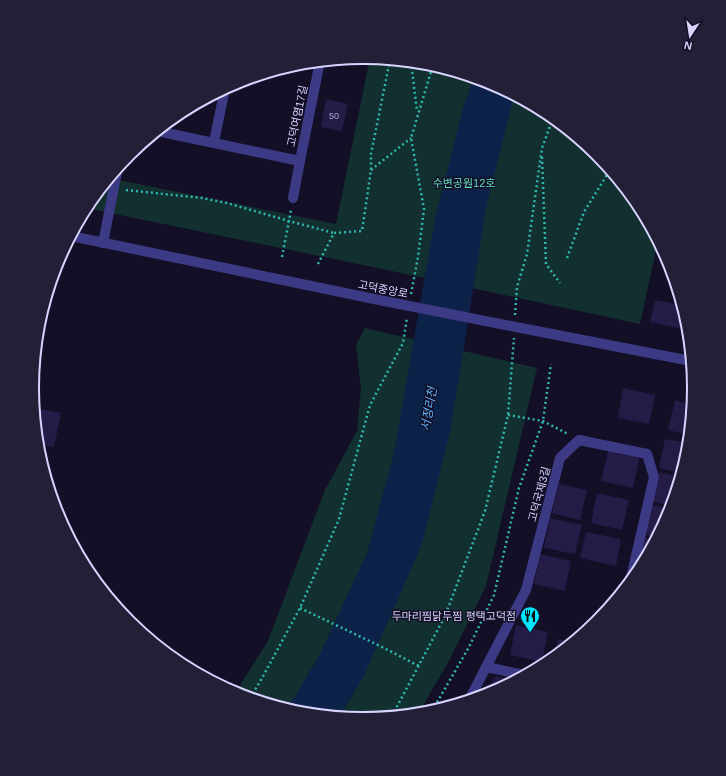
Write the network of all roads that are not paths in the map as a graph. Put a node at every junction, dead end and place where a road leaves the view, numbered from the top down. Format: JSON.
{"nodes":[{"id":1,"x":319,"y":67,"type":"edge"},
{"id":2,"x":223,"y":96,"type":"edge"},
{"id":3,"x":164,"y":132,"type":"edge"},
{"id":4,"x":214,"y":142,"type":"junction"},
{"id":5,"x":300,"y":161,"type":"junction"},
{"id":6,"x":116,"y":178,"type":"edge"},
{"id":7,"x":293,"y":198,"type":"road end"},
{"id":8,"x":76,"y":237,"type":"edge"},
{"id":9,"x":103,"y":243,"type":"junction"},
{"id":10,"x":685,"y":360,"type":"edge"},
{"id":11,"x":634,"y":565,"type":"edge"},
{"id":12,"x":486,"y":667,"type":"junction"},
{"id":13,"x":517,"y":673,"type":"edge"},
{"id":14,"x":473,"y":693,"type":"edge"}],
"edges":[{"from":1,"to":5,"type":"street","name":"고덕여염17길"},
{"from":2,"to":4,"type":"street"},
{"from":3,"to":4,"type":"street","name":"고덕여염17길"},
{"from":4,"to":5,"type":"street","name":"고덕여염17길"},
{"from":5,"to":7,"type":"street"},
{"from":6,"to":9,"type":"street"},
{"from":8,"to":9,"type":"street","name":"고덕중앙로"},
{"from":9,"to":10,"type":"street","name":"고덕중앙로","bridge":true},
{"from":11,"to":12,"type":"street","name":"고덕국제3길"},
{"from":12,"to":13,"type":"street"},
{"from":12,"to":14,"type":"street","name":"고덕국제3길"}]}
